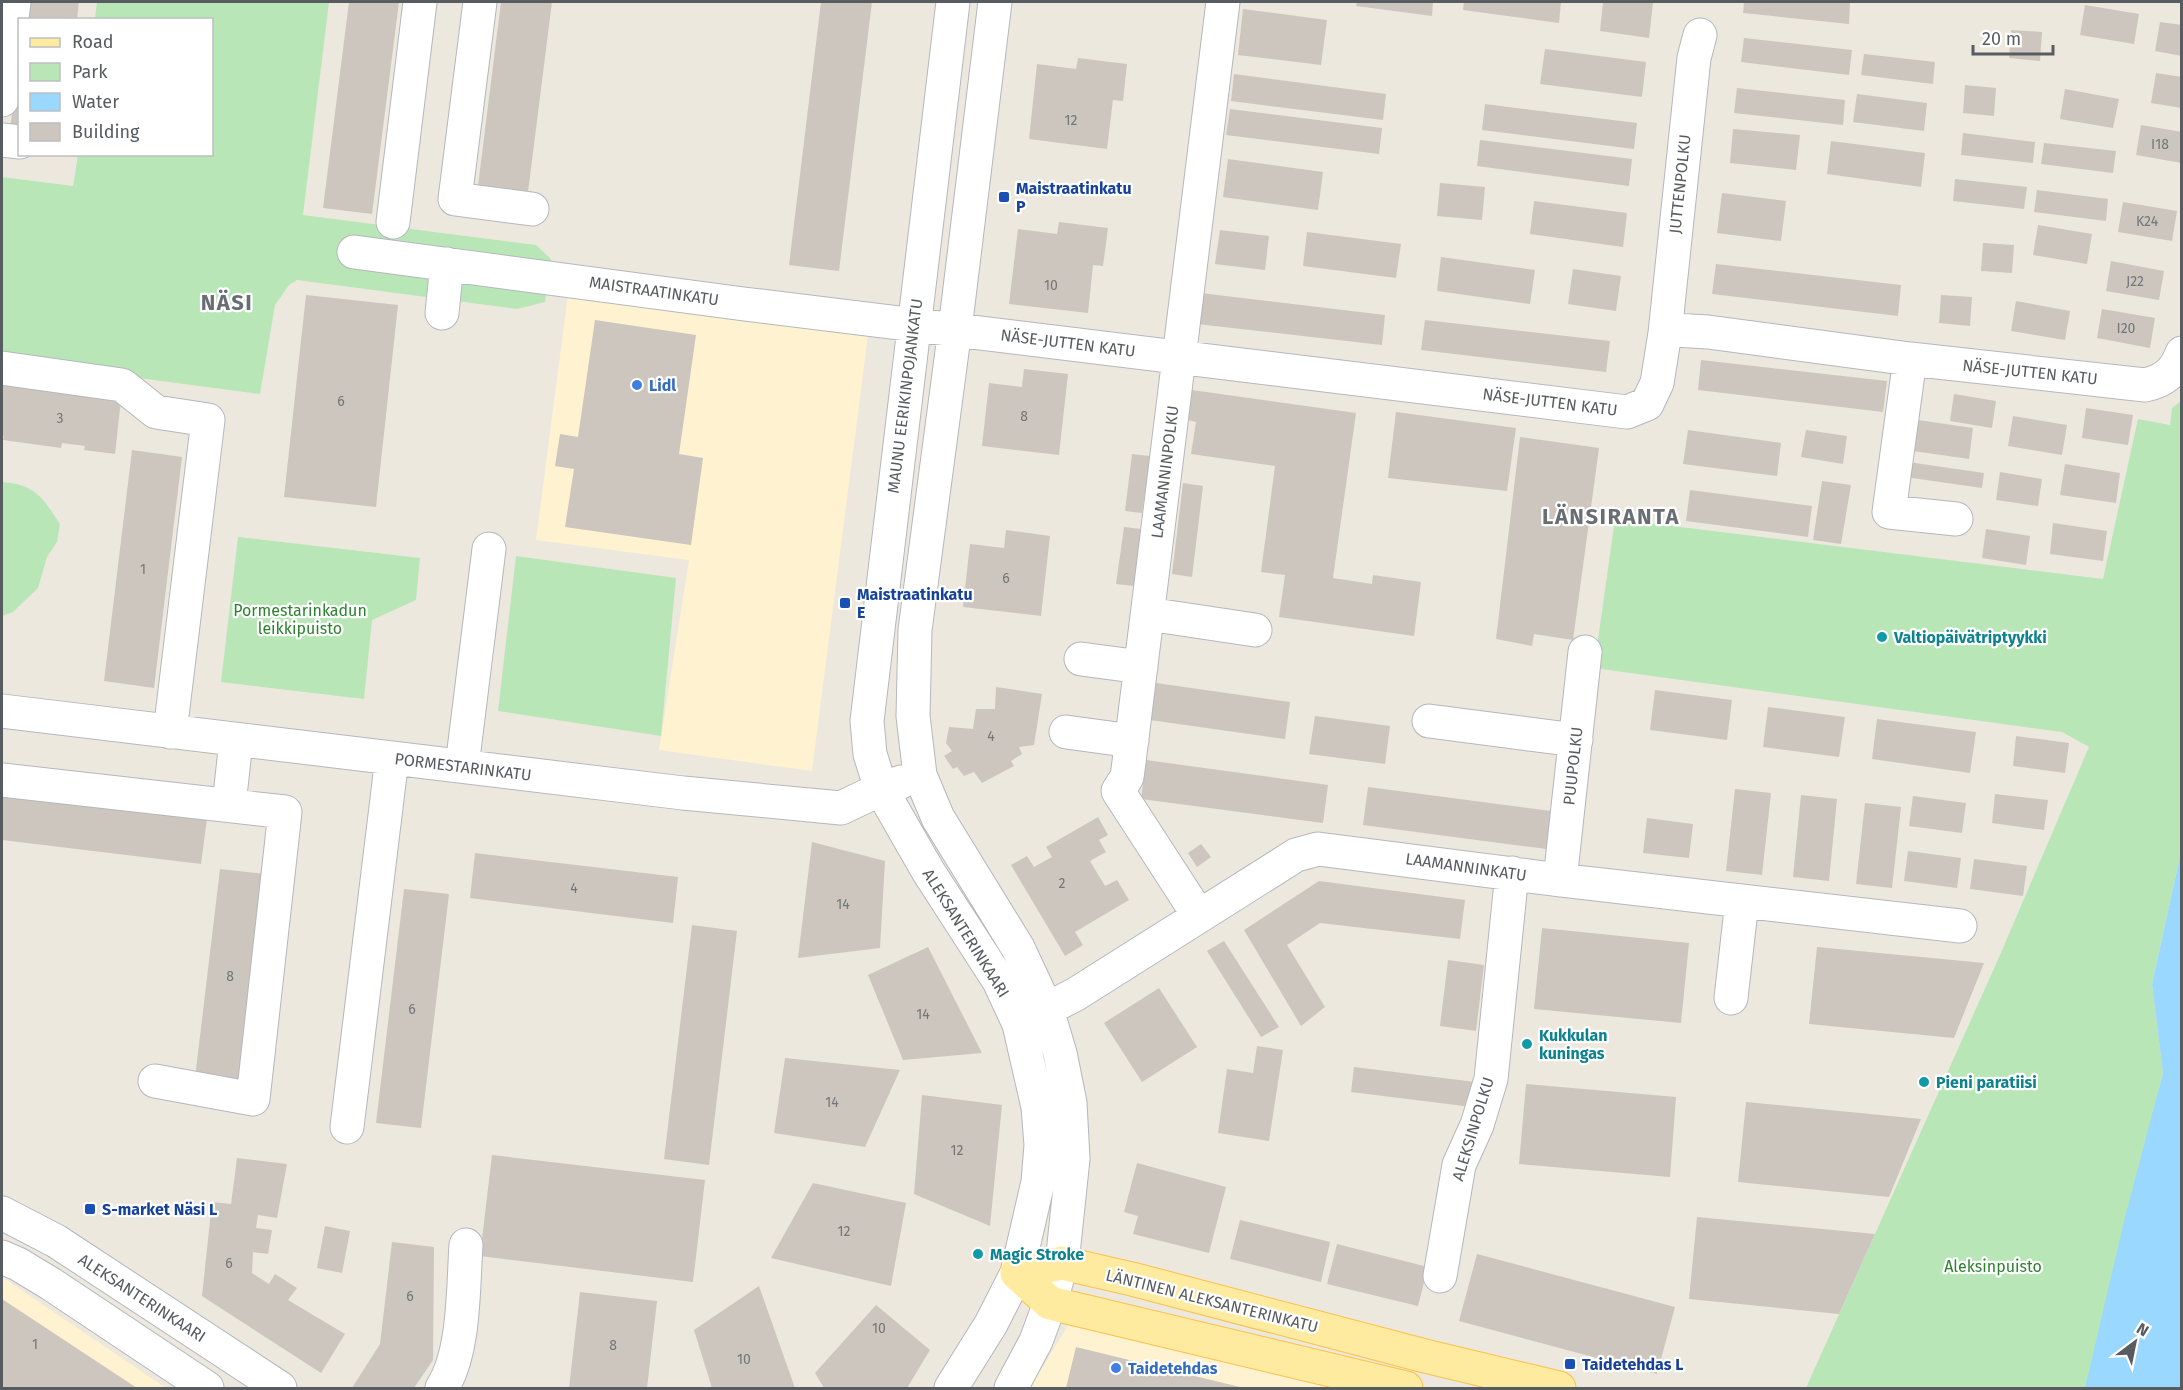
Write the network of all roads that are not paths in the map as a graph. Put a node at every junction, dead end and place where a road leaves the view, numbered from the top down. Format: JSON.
{"nodes":[{"id":1,"x":14,"y":2,"type":"edge"},
{"id":2,"x":420,"y":2,"type":"edge"},
{"id":3,"x":480,"y":2,"type":"edge"},
{"id":4,"x":953,"y":2,"type":"edge"},
{"id":5,"x":995,"y":2,"type":"edge"},
{"id":6,"x":1223,"y":2,"type":"edge"},
{"id":7,"x":1700,"y":35,"type":"dead end"},
{"id":8,"x":2,"y":100,"type":"edge"},
{"id":9,"x":2,"y":140,"type":"edge"},
{"id":10,"x":18,"y":142,"type":"edge"},
{"id":11,"x":532,"y":209,"type":"dead end"},
{"id":12,"x":393,"y":222,"type":"dead end"},
{"id":13,"x":354,"y":252,"type":"dead end"},
{"id":14,"x":447,"y":264,"type":"junction"},
{"id":15,"x":442,"y":313,"type":"dead end"},
{"id":16,"x":914,"y":324,"type":"junction"},
{"id":17,"x":955,"y":329,"type":"junction"},
{"id":18,"x":1665,"y":333,"type":"junction"},
{"id":19,"x":2181,"y":353,"type":"edge"},
{"id":20,"x":1179,"y":356,"type":"junction"},
{"id":21,"x":1910,"y":359,"type":"junction"},
{"id":22,"x":2,"y":368,"type":"edge"},
{"id":23,"x":1956,"y":519,"type":"dead end"},
{"id":24,"x":489,"y":549,"type":"dead end"},
{"id":25,"x":1148,"y":614,"type":"junction"},
{"id":26,"x":1255,"y":630,"type":"dead end"},
{"id":27,"x":1584,"y":652,"type":"dead end"},
{"id":28,"x":1082,"y":659,"type":"dead end"},
{"id":29,"x":1141,"y":667,"type":"junction"},
{"id":30,"x":2,"y":711,"type":"edge"},
{"id":31,"x":1429,"y":722,"type":"dead end"},
{"id":32,"x":170,"y":732,"type":"junction"},
{"id":33,"x":1066,"y":732,"type":"dead end"},
{"id":34,"x":1576,"y":740,"type":"junction"},
{"id":35,"x":236,"y":741,"type":"junction"},
{"id":36,"x":1132,"y":741,"type":"junction"},
{"id":37,"x":392,"y":758,"type":"junction"},
{"id":38,"x":462,"y":766,"type":"junction"},
{"id":39,"x":920,"y":776,"type":"junction"},
{"id":40,"x":2,"y":780,"type":"edge"},
{"id":41,"x":880,"y":789,"type":"junction"},
{"id":42,"x":229,"y":806,"type":"junction"},
{"id":43,"x":1512,"y":873,"type":"junction"},
{"id":44,"x":1560,"y":880,"type":"junction"},
{"id":45,"x":1742,"y":901,"type":"junction"},
{"id":46,"x":1199,"y":916,"type":"junction"},
{"id":47,"x":1960,"y":926,"type":"dead end"},
{"id":48,"x":1731,"y":998,"type":"dead end"},
{"id":49,"x":1033,"y":1017,"type":"junction"},
{"id":50,"x":155,"y":1081,"type":"dead end"},
{"id":51,"x":347,"y":1127,"type":"dead end"},
{"id":52,"x":2,"y":1213,"type":"edge"},
{"id":53,"x":466,"y":1245,"type":"dead end"},
{"id":54,"x":2,"y":1257,"type":"edge"},
{"id":55,"x":1062,"y":1263,"type":"junction"},
{"id":56,"x":1017,"y":1273,"type":"junction"},
{"id":57,"x":1440,"y":1276,"type":"dead end"},
{"id":58,"x":1050,"y":1303,"type":"junction"},
{"id":59,"x":207,"y":1389,"type":"edge"},
{"id":60,"x":280,"y":1389,"type":"edge"},
{"id":61,"x":442,"y":1389,"type":"edge"},
{"id":62,"x":951,"y":1389,"type":"edge"},
{"id":63,"x":1011,"y":1389,"type":"edge"},
{"id":64,"x":1406,"y":1389,"type":"edge"},
{"id":65,"x":1560,"y":1389,"type":"edge"}],
"edges":[{"from":1,"to":8,"type":"street"},
{"from":2,"to":12,"type":"street"},
{"from":3,"to":11,"type":"street"},
{"from":4,"to":16,"type":"street","name":"MAUNU EERIKINPOJANKATU"},
{"from":5,"to":17,"type":"street"},
{"from":6,"to":20,"type":"street","name":"LAAMANNINPOLKU"},
{"from":7,"to":18,"type":"street","name":"JUTTENPOLKU"},
{"from":9,"to":10,"type":"street"},
{"from":13,"to":14,"type":"street","name":"MAISTRAATINKATU"},
{"from":14,"to":15,"type":"street"},
{"from":14,"to":16,"type":"street","name":"MAISTRAATINKATU"},
{"from":16,"to":17,"type":"street","name":"MAISTRAATINKATU"},
{"from":16,"to":41,"type":"street","name":"MAUNU EERIKINPOJANKATU"},
{"from":17,"to":20,"type":"street","name":"NÄSE-JUTTEN KATU"},
{"from":17,"to":39,"type":"street"},
{"from":18,"to":20,"type":"street","name":"NÄSE-JUTTEN KATU"},
{"from":18,"to":21,"type":"street","name":"NÄSE-JUTTEN KATU"},
{"from":19,"to":21,"type":"street","name":"NÄSE-JUTTEN KATU"},
{"from":20,"to":25,"type":"street","name":"LAAMANNINPOLKU"},
{"from":21,"to":23,"type":"street"},
{"from":22,"to":32,"type":"street"},
{"from":24,"to":38,"type":"street"},
{"from":25,"to":26,"type":"street"},
{"from":25,"to":29,"type":"street","name":"LAAMANNINPOLKU"},
{"from":27,"to":34,"type":"street","name":"PUUPOLKU"},
{"from":28,"to":29,"type":"street"},
{"from":29,"to":36,"type":"street","name":"LAAMANNINPOLKU"},
{"from":30,"to":32,"type":"street","name":"PORMESTARINKATU"},
{"from":31,"to":34,"type":"street"},
{"from":32,"to":35,"type":"street","name":"PORMESTARINKATU"},
{"from":33,"to":36,"type":"street"},
{"from":34,"to":44,"type":"street","name":"PUUPOLKU"},
{"from":35,"to":37,"type":"street","name":"PORMESTARINKATU"},
{"from":35,"to":42,"type":"street"},
{"from":36,"to":46,"type":"street","name":"LAAMANNINPOLKU"},
{"from":37,"to":38,"type":"street","name":"PORMESTARINKATU"},
{"from":37,"to":51,"type":"street"},
{"from":38,"to":41,"type":"street","name":"PORMESTARINKATU"},
{"from":39,"to":41,"type":"street","name":"PORMESTARINKATU"},
{"from":39,"to":49,"type":"street","name":"ALEKSANTERINKAARI"},
{"from":40,"to":42,"type":"street"},
{"from":41,"to":49,"type":"street","name":"ALEKSANTERINKAARI"},
{"from":42,"to":50,"type":"street"},
{"from":43,"to":44,"type":"street","name":"LAAMANNINKATU"},
{"from":43,"to":46,"type":"street","name":"LAAMANNINKATU"},
{"from":43,"to":57,"type":"street","name":"ALEKSINPOLKU"},
{"from":44,"to":45,"type":"street","name":"LAAMANNINKATU"},
{"from":45,"to":47,"type":"street","name":"LAAMANNINKATU"},
{"from":45,"to":48,"type":"street"},
{"from":46,"to":49,"type":"street","name":"LAAMANNINKATU"},
{"from":49,"to":55,"type":"street","name":"ALEKSANTERINKAARI"},
{"from":49,"to":56,"type":"street","name":"ALEKSANTERINKAARI"},
{"from":52,"to":60,"type":"street","name":"ALEKSANTERINKAARI"},
{"from":53,"to":61,"type":"street"},
{"from":54,"to":59,"type":"street"},
{"from":55,"to":56,"type":"main road","name":"LÄNTINEN ALEKSANTERINKATU"},
{"from":55,"to":58,"type":"street","name":"ALEKSANTERINKAARI"},
{"from":55,"to":65,"type":"main road","name":"LÄNTINEN ALEKSANTERINKATU"},
{"from":56,"to":58,"type":"main road"},
{"from":56,"to":62,"type":"street","name":"ALEKSANTERINKAARI"},
{"from":58,"to":63,"type":"street","name":"ALEKSANTERINKAARI"},
{"from":58,"to":64,"type":"main road"}]}
